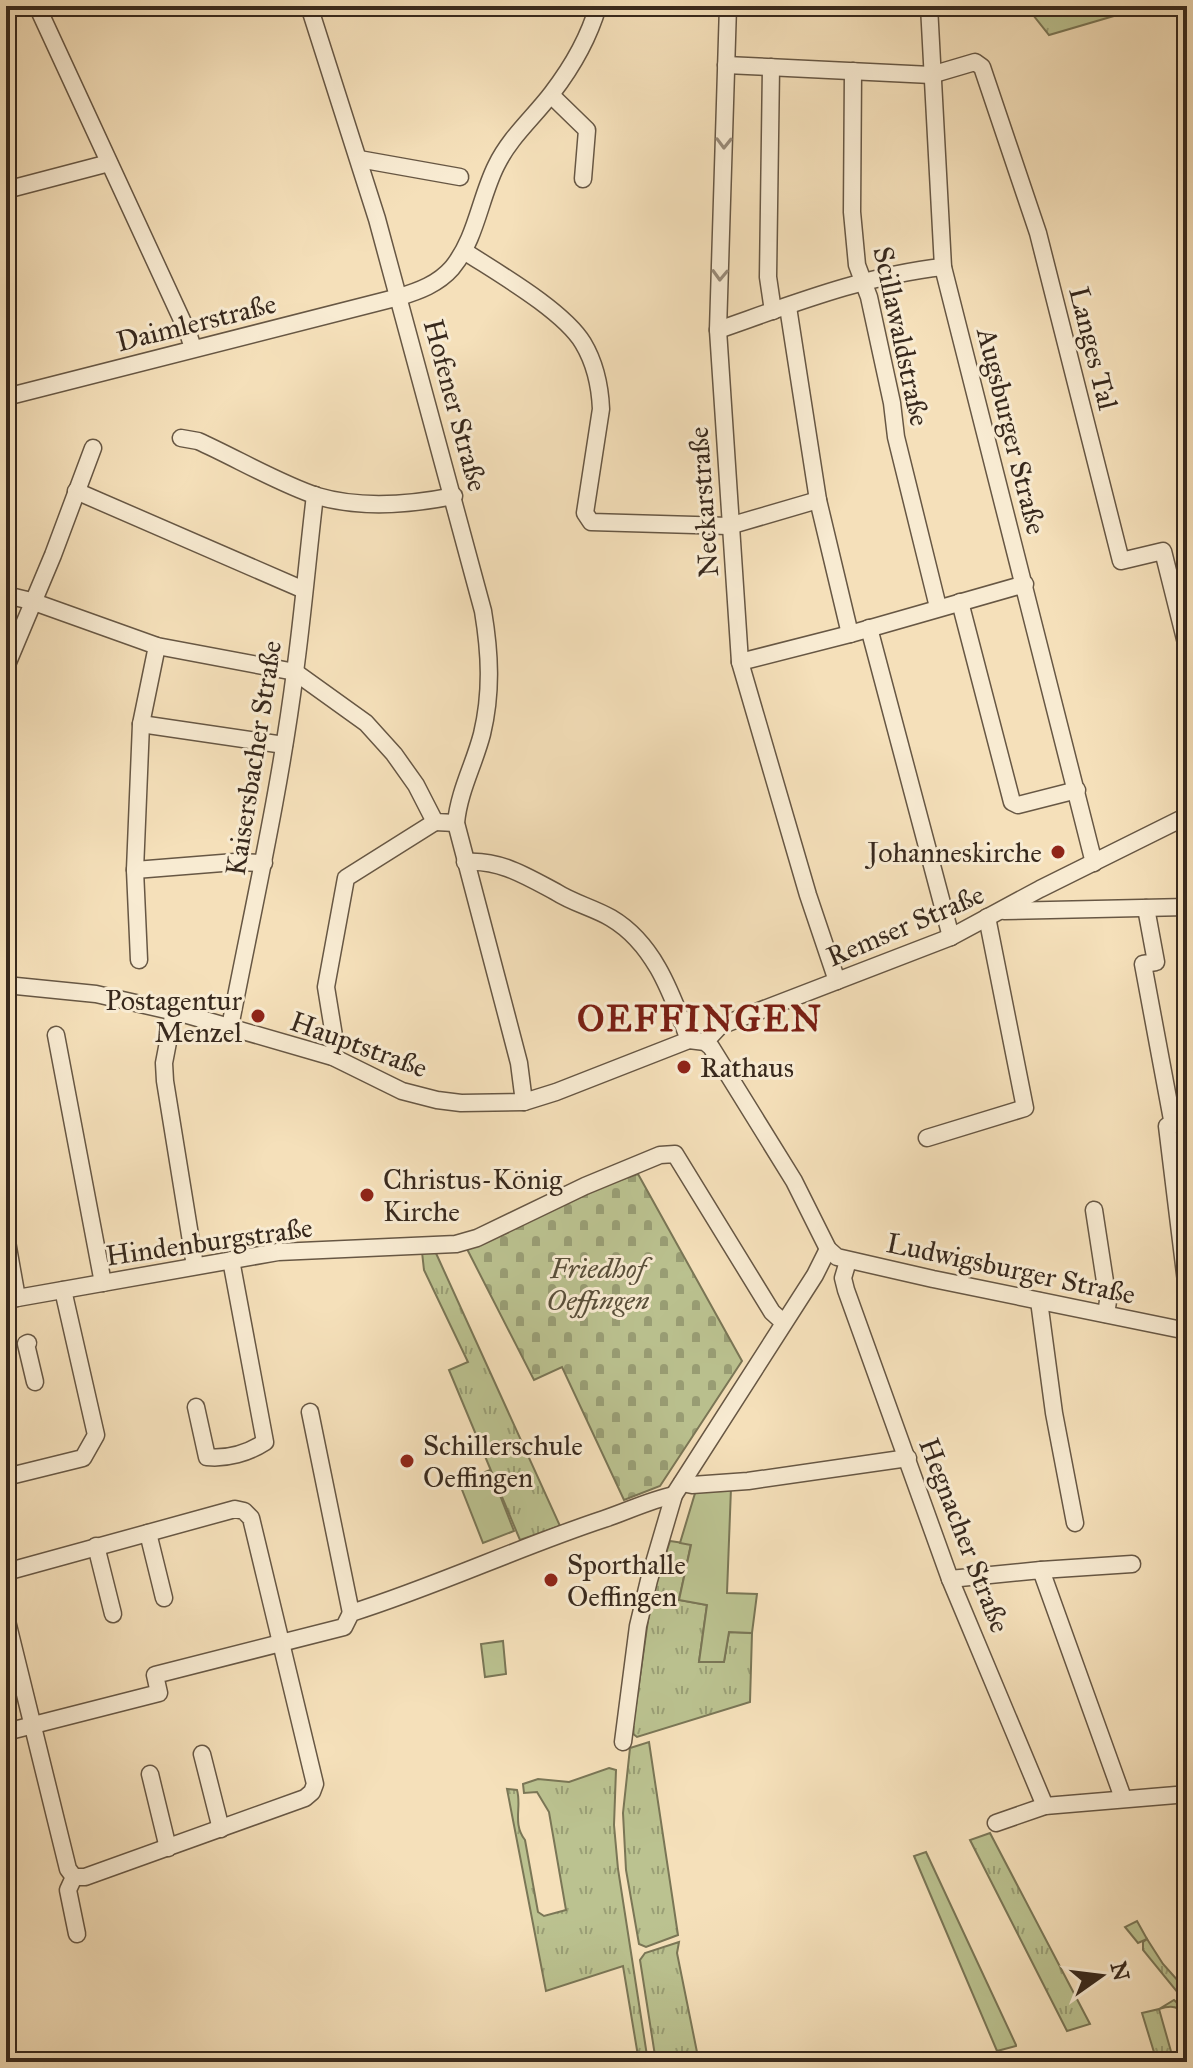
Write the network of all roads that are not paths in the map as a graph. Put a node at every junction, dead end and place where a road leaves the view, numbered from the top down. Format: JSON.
{"nodes":[{"id":1,"x":37,"y":6,"type":"edge"},
{"id":2,"x":330,"y":6,"type":"edge"},
{"id":3,"x":598,"y":6,"type":"edge"},
{"id":4,"x":728,"y":6,"type":"edge"},
{"id":5,"x":929,"y":6,"type":"edge"},
{"id":6,"x":310,"y":7,"type":"edge"},
{"id":7,"x":726,"y":65,"type":"junction"},
{"id":8,"x":771,"y":67,"type":"junction"},
{"id":9,"x":853,"y":71,"type":"junction"},
{"id":10,"x":931,"y":75,"type":"junction"},
{"id":11,"x":551,"y":95,"type":"junction"},
{"id":12,"x":359,"y":159,"type":"junction"},
{"id":13,"x":109,"y":163,"type":"junction"},
{"id":14,"x":460,"y":177,"type":"dead end"},
{"id":15,"x":583,"y":179,"type":"dead end"},
{"id":16,"x":6,"y":190,"type":"edge"},
{"id":17,"x":464,"y":251,"type":"junction"},
{"id":18,"x":943,"y":267,"type":"junction"},
{"id":19,"x":863,"y":283,"type":"junction"},
{"id":20,"x":399,"y":297,"type":"junction"},
{"id":21,"x":780,"y":309,"type":"junction"},
{"id":22,"x":718,"y":330,"type":"junction"},
{"id":23,"x":193,"y":348,"type":"junction"},
{"id":24,"x":6,"y":397,"type":"edge"},
{"id":25,"x":181,"y":438,"type":"dead end"},
{"id":26,"x":93,"y":448,"type":"dead end"},
{"id":27,"x":76,"y":491,"type":"junction"},
{"id":28,"x":315,"y":495,"type":"junction"},
{"id":29,"x":454,"y":496,"type":"junction"},
{"id":30,"x":818,"y":500,"type":"junction"},
{"id":31,"x":729,"y":526,"type":"junction"},
{"id":32,"x":1025,"y":584,"type":"junction"},
{"id":33,"x":304,"y":590,"type":"junction"},
{"id":34,"x":6,"y":595,"type":"edge"},
{"id":35,"x":30,"y":601,"type":"junction"},
{"id":36,"x":960,"y":602,"type":"junction"},
{"id":37,"x":938,"y":607,"type":"junction"},
{"id":38,"x":869,"y":628,"type":"junction"},
{"id":39,"x":850,"y":634,"type":"junction"},
{"id":40,"x":157,"y":646,"type":"junction"},
{"id":41,"x":1187,"y":647,"type":"edge"},
{"id":42,"x":740,"y":662,"type":"junction"},
{"id":43,"x":6,"y":667,"type":"edge"},
{"id":44,"x":295,"y":672,"type":"junction"},
{"id":45,"x":141,"y":724,"type":"junction"},
{"id":46,"x":284,"y":745,"type":"junction"},
{"id":47,"x":1077,"y":790,"type":"junction"},
{"id":48,"x":1187,"y":816,"type":"edge"},
{"id":49,"x":435,"y":822,"type":"junction"},
{"id":50,"x":456,"y":823,"type":"junction"},
{"id":51,"x":465,"y":862,"type":"junction"},
{"id":52,"x":264,"y":863,"type":"junction"},
{"id":53,"x":1094,"y":863,"type":"junction"},
{"id":54,"x":135,"y":870,"type":"junction"},
{"id":55,"x":1187,"y":907,"type":"edge"},
{"id":56,"x":1146,"y":908,"type":"junction"},
{"id":57,"x":993,"y":914,"type":"junction"},
{"id":58,"x":951,"y":937,"type":"junction"},
{"id":59,"x":139,"y":960,"type":"dead end"},
{"id":60,"x":837,"y":981,"type":"junction"},
{"id":61,"x":6,"y":985,"type":"edge"},
{"id":62,"x":174,"y":1011,"type":"junction"},
{"id":63,"x":230,"y":1027,"type":"junction"},
{"id":64,"x":56,"y":1035,"type":"dead end"},
{"id":65,"x":697,"y":1041,"type":"junction"},
{"id":66,"x":333,"y":1057,"type":"junction"},
{"id":67,"x":524,"y":1102,"type":"junction"},
{"id":68,"x":927,"y":1138,"type":"dead end"},
{"id":69,"x":1094,"y":1210,"type":"dead end"},
{"id":70,"x":6,"y":1236,"type":"edge"},
{"id":71,"x":828,"y":1249,"type":"junction"},
{"id":72,"x":231,"y":1260,"type":"junction"},
{"id":73,"x":848,"y":1261,"type":"junction"},
{"id":74,"x":195,"y":1266,"type":"junction"},
{"id":75,"x":815,"y":1275,"type":"junction"},
{"id":76,"x":843,"y":1278,"type":"junction"},
{"id":77,"x":103,"y":1283,"type":"junction"},
{"id":78,"x":63,"y":1290,"type":"junction"},
{"id":79,"x":1187,"y":1290,"type":"edge"},
{"id":80,"x":12,"y":1299,"type":"edge"},
{"id":81,"x":1039,"y":1301,"type":"junction"},
{"id":82,"x":1106,"y":1314,"type":"junction"},
{"id":83,"x":783,"y":1322,"type":"junction"},
{"id":84,"x":1187,"y":1331,"type":"edge"},
{"id":85,"x":28,"y":1343,"type":"dead end"},
{"id":86,"x":35,"y":1382,"type":"dead end"},
{"id":87,"x":196,"y":1407,"type":"dead end"},
{"id":88,"x":310,"y":1412,"type":"dead end"},
{"id":89,"x":908,"y":1458,"type":"junction"},
{"id":90,"x":6,"y":1477,"type":"edge"},
{"id":91,"x":678,"y":1489,"type":"junction"},
{"id":92,"x":1075,"y":1523,"type":"dead end"},
{"id":93,"x":148,"y":1533,"type":"junction"},
{"id":94,"x":96,"y":1546,"type":"junction"},
{"id":95,"x":1132,"y":1564,"type":"dead end"},
{"id":96,"x":1041,"y":1570,"type":"junction"},
{"id":97,"x":6,"y":1572,"type":"edge"},
{"id":98,"x":950,"y":1579,"type":"junction"},
{"id":99,"x":164,"y":1598,"type":"dead end"},
{"id":100,"x":113,"y":1614,"type":"dead end"},
{"id":101,"x":6,"y":1617,"type":"edge"},
{"id":102,"x":348,"y":1620,"type":"junction"},
{"id":103,"x":280,"y":1643,"type":"junction"},
{"id":104,"x":33,"y":1725,"type":"junction"},
{"id":105,"x":6,"y":1732,"type":"edge"},
{"id":106,"x":623,"y":1742,"type":"dead end"},
{"id":107,"x":202,"y":1754,"type":"dead end"},
{"id":108,"x":150,"y":1774,"type":"dead end"},
{"id":109,"x":1176,"y":1795,"type":"dead end"},
{"id":110,"x":1123,"y":1798,"type":"junction"},
{"id":111,"x":1045,"y":1806,"type":"junction"},
{"id":112,"x":996,"y":1823,"type":"dead end"},
{"id":113,"x":221,"y":1829,"type":"junction"},
{"id":114,"x":168,"y":1848,"type":"junction"},
{"id":115,"x":74,"y":1877,"type":"junction"},
{"id":116,"x":77,"y":1934,"type":"dead end"}],
"edges":[{"from":1,"to":13,"type":"street"},
{"from":2,"to":6,"type":"street"},
{"from":3,"to":11,"type":"street","name":"Daimlerstraße"},
{"from":4,"to":7,"type":"street","name":"Neckarstraße"},
{"from":5,"to":10,"type":"street","name":"Augsburger Straße"},
{"from":6,"to":12,"type":"street","name":"Hofener Straße"},
{"from":7,"to":8,"type":"street"},
{"from":7,"to":22,"type":"street","name":"Neckarstraße","one_way":true},
{"from":8,"to":9,"type":"street"},
{"from":8,"to":21,"type":"street"},
{"from":9,"to":10,"type":"street"},
{"from":9,"to":19,"type":"street","name":"Scillawaldstraße"},
{"from":10,"to":18,"type":"street","name":"Augsburger Straße"},
{"from":10,"to":41,"type":"street","name":"Langes Tal"},
{"from":11,"to":15,"type":"street"},
{"from":11,"to":17,"type":"street","name":"Daimlerstraße"},
{"from":12,"to":14,"type":"street"},
{"from":12,"to":20,"type":"street","name":"Hofener Straße"},
{"from":13,"to":16,"type":"street"},
{"from":13,"to":23,"type":"street"},
{"from":17,"to":20,"type":"street","name":"Daimlerstraße"},
{"from":17,"to":31,"type":"street"},
{"from":18,"to":19,"type":"street"},
{"from":18,"to":32,"type":"street","name":"Augsburger Straße"},
{"from":19,"to":21,"type":"street"},
{"from":19,"to":37,"type":"street","name":"Scillawaldstraße"},
{"from":20,"to":23,"type":"street","name":"Daimlerstraße"},
{"from":20,"to":29,"type":"street","name":"Hofener Straße"},
{"from":21,"to":22,"type":"street"},
{"from":21,"to":30,"type":"street"},
{"from":22,"to":31,"type":"street","name":"Neckarstraße"},
{"from":23,"to":24,"type":"street","name":"Daimlerstraße"},
{"from":25,"to":28,"type":"street"},
{"from":26,"to":27,"type":"street"},
{"from":27,"to":33,"type":"street"},
{"from":27,"to":35,"type":"street"},
{"from":28,"to":29,"type":"street"},
{"from":28,"to":33,"type":"street","name":"Kaisersbacher Straße"},
{"from":29,"to":50,"type":"street","name":"Hofener Straße"},
{"from":30,"to":31,"type":"street"},
{"from":30,"to":39,"type":"street"},
{"from":31,"to":42,"type":"street","name":"Neckarstraße"},
{"from":32,"to":36,"type":"street"},
{"from":32,"to":47,"type":"street","name":"Augsburger Straße"},
{"from":33,"to":44,"type":"street","name":"Kaisersbacher Straße"},
{"from":34,"to":35,"type":"street"},
{"from":35,"to":40,"type":"street"},
{"from":35,"to":43,"type":"street"},
{"from":36,"to":37,"type":"street"},
{"from":36,"to":47,"type":"street"},
{"from":37,"to":38,"type":"street"},
{"from":38,"to":39,"type":"street"},
{"from":38,"to":58,"type":"street"},
{"from":39,"to":42,"type":"street"},
{"from":40,"to":44,"type":"street"},
{"from":40,"to":45,"type":"street"},
{"from":42,"to":60,"type":"street","name":"Neckarstraße"},
{"from":44,"to":46,"type":"street","name":"Kaisersbacher Straße"},
{"from":44,"to":49,"type":"street"},
{"from":45,"to":46,"type":"street"},
{"from":45,"to":54,"type":"street"},
{"from":46,"to":52,"type":"street","name":"Kaisersbacher Straße"},
{"from":47,"to":53,"type":"street","name":"Augsburger Straße"},
{"from":48,"to":53,"type":"street"},
{"from":49,"to":50,"type":"street"},
{"from":49,"to":66,"type":"street"},
{"from":50,"to":51,"type":"street"},
{"from":51,"to":65,"type":"street"},
{"from":51,"to":67,"type":"street"},
{"from":52,"to":54,"type":"street"},
{"from":52,"to":63,"type":"street","name":"Kaisersbacher Straße"},
{"from":53,"to":57,"type":"street"},
{"from":54,"to":59,"type":"street"},
{"from":55,"to":56,"type":"street","name":"Remser Straße"},
{"from":56,"to":57,"type":"street","name":"Remser Straße"},
{"from":56,"to":79,"type":"street"},
{"from":57,"to":58,"type":"street","name":"Remser Straße"},
{"from":57,"to":68,"type":"street"},
{"from":58,"to":60,"type":"street","name":"Remser Straße"},
{"from":60,"to":65,"type":"street","name":"Remser Straße"},
{"from":61,"to":62,"type":"street","name":"Hauptstraße"},
{"from":62,"to":63,"type":"street","name":"Hauptstraße"},
{"from":62,"to":74,"type":"street"},
{"from":63,"to":66,"type":"street","name":"Hauptstraße"},
{"from":64,"to":77,"type":"street"},
{"from":65,"to":67,"type":"street","name":"Hauptstraße"},
{"from":65,"to":71,"type":"street"},
{"from":66,"to":67,"type":"street","name":"Hauptstraße"},
{"from":69,"to":82,"type":"street"},
{"from":70,"to":80,"type":"street"},
{"from":71,"to":73,"type":"street","name":"Ludwigsburger Straße"},
{"from":71,"to":75,"type":"street"},
{"from":72,"to":74,"type":"street","name":"Hindenburgstraße"},
{"from":72,"to":83,"type":"street","name":"Hindenburgstraße"},
{"from":72,"to":87,"type":"street"},
{"from":73,"to":76,"type":"street"},
{"from":73,"to":81,"type":"street","name":"Ludwigsburger Straße"},
{"from":74,"to":77,"type":"street","name":"Hindenburgstraße"},
{"from":75,"to":76,"type":"street"},
{"from":75,"to":83,"type":"street"},
{"from":76,"to":89,"type":"street","name":"Hegnacher Straße"},
{"from":77,"to":78,"type":"street","name":"Hindenburgstraße"},
{"from":78,"to":80,"type":"street","name":"Hindenburgstraße"},
{"from":78,"to":90,"type":"street"},
{"from":81,"to":82,"type":"street","name":"Ludwigsburger Straße"},
{"from":81,"to":92,"type":"street"},
{"from":82,"to":84,"type":"street","name":"Ludwigsburger Straße"},
{"from":83,"to":91,"type":"street"},
{"from":85,"to":86,"type":"street"},
{"from":88,"to":102,"type":"street"},
{"from":89,"to":91,"type":"street"},
{"from":89,"to":98,"type":"street","name":"Hegnacher Straße"},
{"from":91,"to":102,"type":"street"},
{"from":91,"to":106,"type":"street"},
{"from":93,"to":94,"type":"street"},
{"from":93,"to":99,"type":"street"},
{"from":93,"to":103,"type":"street"},
{"from":94,"to":97,"type":"street"},
{"from":94,"to":100,"type":"street"},
{"from":95,"to":96,"type":"street"},
{"from":96,"to":98,"type":"street"},
{"from":96,"to":110,"type":"street"},
{"from":98,"to":111,"type":"street","name":"Hegnacher Straße"},
{"from":101,"to":104,"type":"street"},
{"from":102,"to":103,"type":"street"},
{"from":103,"to":104,"type":"street"},
{"from":103,"to":113,"type":"street"},
{"from":104,"to":105,"type":"street"},
{"from":104,"to":115,"type":"street"},
{"from":107,"to":113,"type":"street"},
{"from":108,"to":114,"type":"street"},
{"from":109,"to":110,"type":"street"},
{"from":110,"to":111,"type":"street"},
{"from":111,"to":112,"type":"street"},
{"from":113,"to":114,"type":"street"},
{"from":114,"to":115,"type":"street"},
{"from":115,"to":116,"type":"street"}]}
